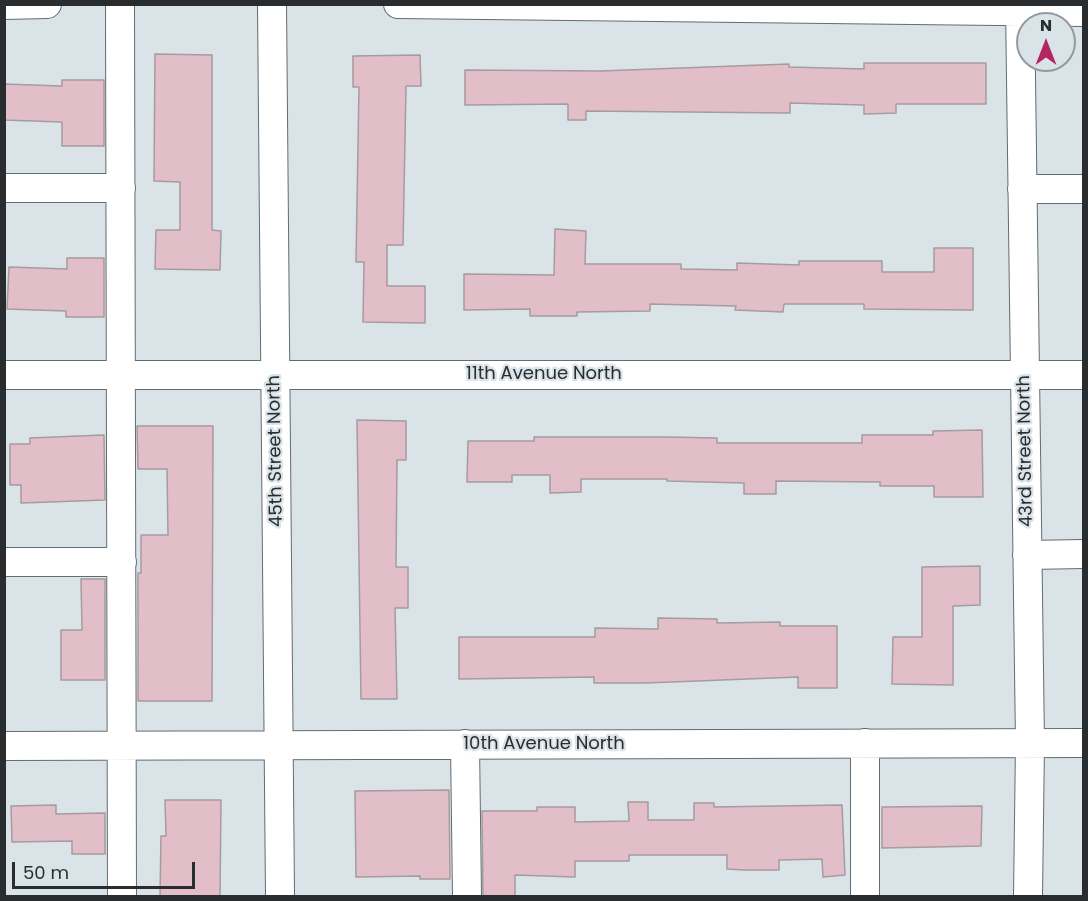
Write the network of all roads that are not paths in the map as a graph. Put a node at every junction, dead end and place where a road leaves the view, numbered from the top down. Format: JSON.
{"nodes":[{"id":1,"x":48,"y":4,"type":"edge"},
{"id":2,"x":120,"y":4,"type":"edge"},
{"id":3,"x":272,"y":4,"type":"edge"},
{"id":4,"x":398,"y":4,"type":"edge"},
{"id":5,"x":4,"y":5,"type":"edge"},
{"id":6,"x":1020,"y":9,"type":"edge"},
{"id":7,"x":1083,"y":12,"type":"edge"},
{"id":8,"x":121,"y":188,"type":"junction"},
{"id":9,"x":4,"y":189,"type":"edge"},
{"id":10,"x":1022,"y":189,"type":"junction"},
{"id":11,"x":1083,"y":189,"type":"edge"},
{"id":12,"x":122,"y":374,"type":"junction"},
{"id":13,"x":275,"y":374,"type":"junction"},
{"id":14,"x":4,"y":375,"type":"edge"},
{"id":15,"x":1024,"y":375,"type":"junction"},
{"id":16,"x":1083,"y":375,"type":"edge"},
{"id":17,"x":1083,"y":554,"type":"edge"},
{"id":18,"x":1027,"y":555,"type":"junction"},
{"id":19,"x":4,"y":562,"type":"edge"},
{"id":20,"x":122,"y":562,"type":"junction"},
{"id":21,"x":865,"y":743,"type":"junction"},
{"id":22,"x":1030,"y":743,"type":"junction"},
{"id":23,"x":1083,"y":743,"type":"edge"},
{"id":24,"x":465,"y":744,"type":"junction"},
{"id":25,"x":123,"y":745,"type":"junction"},
{"id":26,"x":279,"y":745,"type":"junction"},
{"id":27,"x":4,"y":746,"type":"edge"},
{"id":28,"x":122,"y":897,"type":"edge"},
{"id":29,"x":280,"y":897,"type":"edge"},
{"id":30,"x":467,"y":897,"type":"edge"},
{"id":31,"x":865,"y":897,"type":"edge"},
{"id":32,"x":1028,"y":897,"type":"edge"}],
"edges":[{"from":1,"to":5,"type":"street"},
{"from":2,"to":8,"type":"street"},
{"from":3,"to":13,"type":"street","name":"45th Street North"},
{"from":4,"to":6,"type":"street"},
{"from":6,"to":7,"type":"street"},
{"from":6,"to":10,"type":"street","name":"43rd Street North"},
{"from":8,"to":9,"type":"street"},
{"from":8,"to":12,"type":"street"},
{"from":10,"to":11,"type":"street"},
{"from":10,"to":15,"type":"street","name":"43rd Street North"},
{"from":12,"to":13,"type":"street","name":"11th Avenue North"},
{"from":12,"to":14,"type":"street","name":"11th Avenue North"},
{"from":12,"to":20,"type":"street"},
{"from":13,"to":15,"type":"street","name":"11th Avenue North"},
{"from":13,"to":26,"type":"street","name":"45th Street North"},
{"from":15,"to":16,"type":"street","name":"11th Avenue North"},
{"from":15,"to":18,"type":"street","name":"43rd Street North"},
{"from":17,"to":18,"type":"street"},
{"from":18,"to":22,"type":"street","name":"43rd Street North"},
{"from":19,"to":20,"type":"street"},
{"from":20,"to":25,"type":"street"},
{"from":21,"to":22,"type":"street","name":"10th Avenue North"},
{"from":21,"to":24,"type":"street","name":"10th Avenue North"},
{"from":21,"to":31,"type":"street"},
{"from":22,"to":23,"type":"street","name":"10th Avenue North"},
{"from":22,"to":32,"type":"street","name":"43rd Street North"},
{"from":24,"to":26,"type":"street","name":"10th Avenue North"},
{"from":24,"to":30,"type":"street"},
{"from":25,"to":26,"type":"street","name":"10th Avenue North"},
{"from":25,"to":27,"type":"street","name":"10th Avenue North"},
{"from":25,"to":28,"type":"street"},
{"from":26,"to":29,"type":"street","name":"45th Street North"}]}
